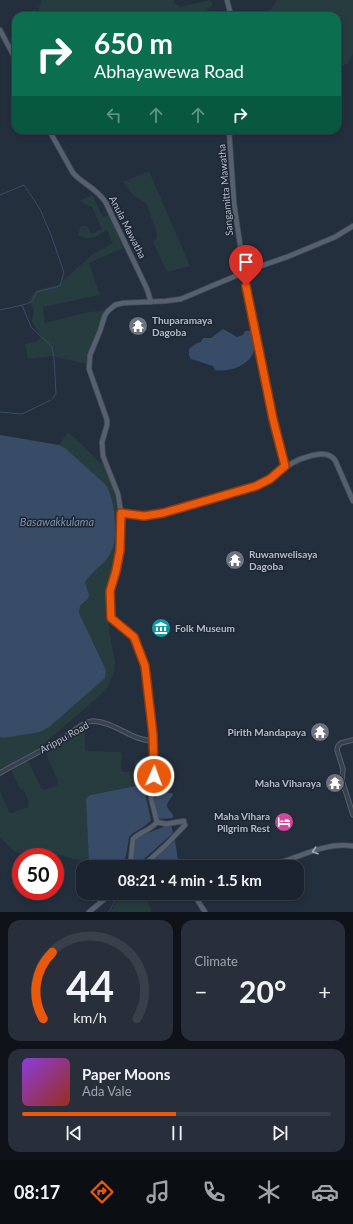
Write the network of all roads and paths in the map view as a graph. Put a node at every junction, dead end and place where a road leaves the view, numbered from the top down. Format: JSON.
{"nodes":[{"id":1,"x":227,"y":0,"type":"edge"},
{"id":2,"x":230,"y":12,"type":"edge"},
{"id":3,"x":0,"y":30,"type":"edge"},
{"id":4,"x":12,"y":52,"type":"edge"},
{"id":5,"x":51,"y":134,"type":"edge"},
{"id":6,"x":229,"y":134,"type":"edge"},
{"id":7,"x":353,"y":226,"type":"edge"},
{"id":8,"x":244,"y":272,"type":"junction"},
{"id":9,"x":151,"y":302,"type":"junction"},
{"id":10,"x":285,"y":466,"type":"junction"},
{"id":11,"x":353,"y":501,"type":"edge"},
{"id":12,"x":121,"y":513,"type":"junction"},
{"id":13,"x":353,"y":740,"type":"edge"},
{"id":14,"x":154,"y":741,"type":"junction"},
{"id":15,"x":0,"y":773,"type":"edge"},
{"id":16,"x":353,"y":814,"type":"edge"},
{"id":17,"x":157,"y":822,"type":"junction"},
{"id":18,"x":353,"y":846,"type":"edge"},
{"id":19,"x":131,"y":860,"type":"edge"},
{"id":20,"x":150,"y":860,"type":"edge"},
{"id":21,"x":287,"y":860,"type":"edge"},
{"id":22,"x":104,"y":900,"type":"edge"},
{"id":23,"x":197,"y":900,"type":"edge"},
{"id":24,"x":89,"y":912,"type":"edge"},
{"id":25,"x":205,"y":912,"type":"edge"}],
"edges":[{"from":1,"to":2,"type":"main road"},
{"from":3,"to":4,"type":"main road"},
{"from":5,"to":9,"type":"main road","name":"Anula Mawatha"},
{"from":6,"to":8,"type":"main road","name":"Sangamitta Mawatha"},
{"from":7,"to":8,"type":"main road"},
{"from":8,"to":9,"type":"main road"},
{"from":8,"to":10,"type":"street"},
{"from":9,"to":12,"type":"main road"},
{"from":10,"to":11,"type":"main road"},
{"from":10,"to":12,"type":"main road"},
{"from":12,"to":14,"type":"main road"},
{"from":13,"to":16,"type":"street"},
{"from":14,"to":15,"type":"street","name":"Arippu Road"},
{"from":14,"to":17,"type":"main road"},
{"from":17,"to":19,"type":"main road"},
{"from":17,"to":20,"type":"main road"},
{"from":18,"to":21,"type":"main road","one_way":true},
{"from":22,"to":24,"type":"main road"},
{"from":23,"to":25,"type":"main road"}]}
